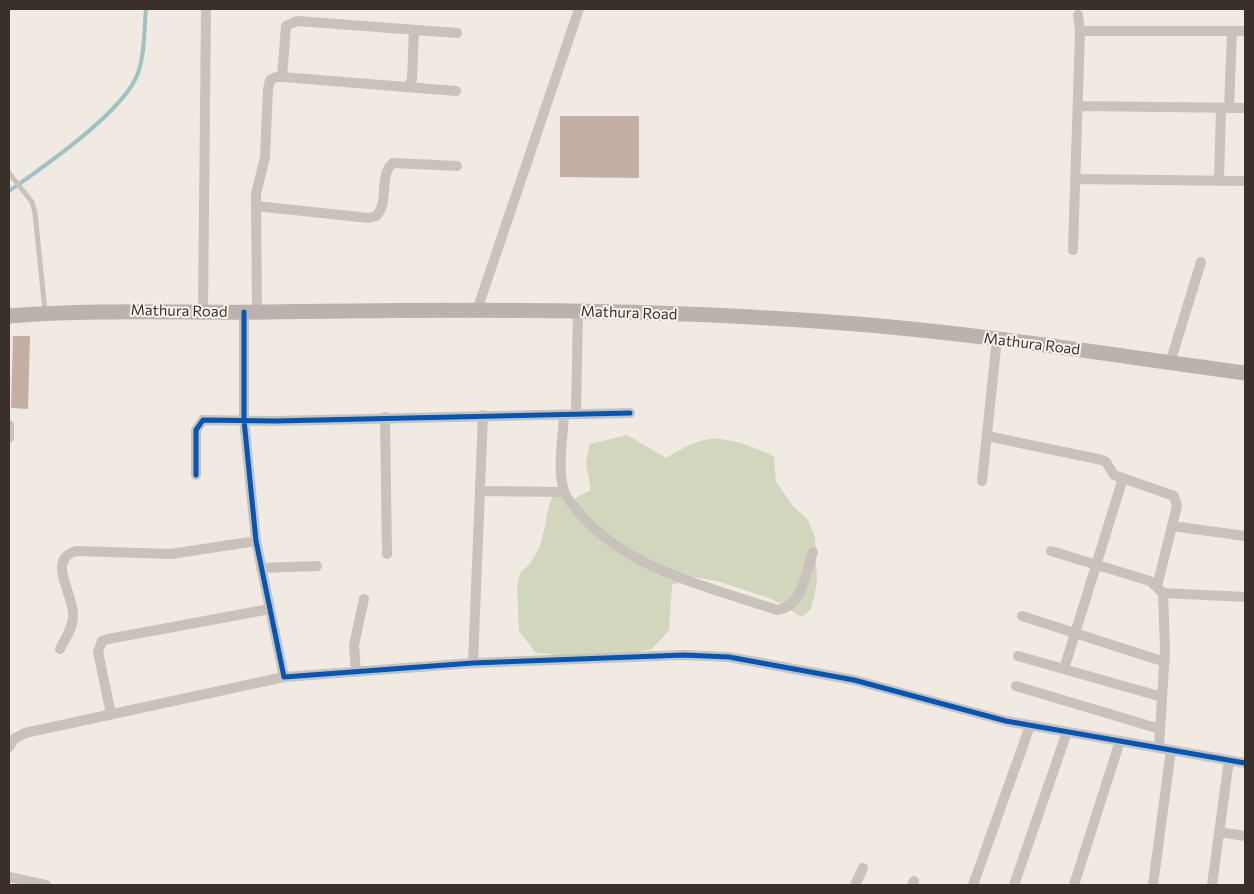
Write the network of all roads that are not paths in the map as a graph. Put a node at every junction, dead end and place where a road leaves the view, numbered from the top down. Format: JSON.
{"nodes":[{"id":1,"x":206,"y":9,"type":"edge"},
{"id":2,"x":579,"y":9,"type":"edge"},
{"id":3,"x":1078,"y":15,"type":"dead end"},
{"id":4,"x":414,"y":30,"type":"junction"},
{"id":5,"x":1080,"y":31,"type":"junction"},
{"id":6,"x":1232,"y":31,"type":"junction"},
{"id":7,"x":1245,"y":31,"type":"edge"},
{"id":8,"x":457,"y":33,"type":"dead end"},
{"id":9,"x":282,"y":77,"type":"junction"},
{"id":10,"x":409,"y":87,"type":"junction"},
{"id":11,"x":456,"y":91,"type":"dead end"},
{"id":12,"x":1078,"y":106,"type":"junction"},
{"id":13,"x":1225,"y":108,"type":"junction"},
{"id":14,"x":1245,"y":108,"type":"edge"},
{"id":15,"x":457,"y":166,"type":"dead end"},
{"id":16,"x":9,"y":173,"type":"edge"},
{"id":17,"x":1076,"y":179,"type":"junction"},
{"id":18,"x":1219,"y":180,"type":"junction"},
{"id":19,"x":1245,"y":181,"type":"edge"},
{"id":20,"x":256,"y":206,"type":"junction"},
{"id":21,"x":1073,"y":250,"type":"dead end"},
{"id":22,"x":1201,"y":262,"type":"dead end"},
{"id":23,"x":477,"y":310,"type":"junction"},
{"id":24,"x":203,"y":311,"type":"junction"},
{"id":25,"x":578,"y":311,"type":"junction"},
{"id":26,"x":250,"y":312,"type":"junction"},
{"id":27,"x":45,"y":313,"type":"junction"},
{"id":28,"x":9,"y":316,"type":"edge"},
{"id":29,"x":997,"y":339,"type":"junction"},
{"id":30,"x":1170,"y":363,"type":"junction"},
{"id":31,"x":1245,"y":374,"type":"edge"},
{"id":32,"x":630,"y":413,"type":"dead end"},
{"id":33,"x":576,"y":414,"type":"junction"},
{"id":34,"x":483,"y":415,"type":"junction"},
{"id":35,"x":564,"y":415,"type":"junction"},
{"id":36,"x":385,"y":417,"type":"junction"},
{"id":37,"x":244,"y":420,"type":"junction"},
{"id":38,"x":9,"y":425,"type":"edge"},
{"id":39,"x":987,"y":436,"type":"junction"},
{"id":40,"x":9,"y":438,"type":"edge"},
{"id":41,"x":196,"y":475,"type":"dead end"},
{"id":42,"x":1123,"y":478,"type":"junction"},
{"id":43,"x":982,"y":481,"type":"dead end"},
{"id":44,"x":480,"y":491,"type":"junction"},
{"id":45,"x":564,"y":492,"type":"junction"},
{"id":46,"x":1172,"y":526,"type":"junction"},
{"id":47,"x":1245,"y":536,"type":"edge"},
{"id":48,"x":256,"y":541,"type":"junction"},
{"id":49,"x":1052,"y":551,"type":"dead end"},
{"id":50,"x":813,"y":552,"type":"dead end"},
{"id":51,"x":387,"y":554,"type":"dead end"},
{"id":52,"x":317,"y":566,"type":"dead end"},
{"id":53,"x":1096,"y":566,"type":"junction"},
{"id":54,"x":261,"y":568,"type":"junction"},
{"id":55,"x":1160,"y":590,"type":"junction"},
{"id":56,"x":1245,"y":597,"type":"edge"},
{"id":57,"x":364,"y":599,"type":"dead end"},
{"id":58,"x":270,"y":609,"type":"junction"},
{"id":59,"x":1022,"y":616,"type":"dead end"},
{"id":60,"x":1075,"y":633,"type":"junction"},
{"id":61,"x":60,"y":649,"type":"dead end"},
{"id":62,"x":1018,"y":656,"type":"dead end"},
{"id":63,"x":1165,"y":662,"type":"junction"},
{"id":64,"x":473,"y":663,"type":"junction"},
{"id":65,"x":1064,"y":669,"type":"junction"},
{"id":66,"x":356,"y":672,"type":"junction"},
{"id":67,"x":284,"y":677,"type":"junction"},
{"id":68,"x":1016,"y":686,"type":"dead end"},
{"id":69,"x":1162,"y":697,"type":"junction"},
{"id":70,"x":111,"y":714,"type":"junction"},
{"id":71,"x":1030,"y":726,"type":"junction"},
{"id":72,"x":1160,"y":729,"type":"junction"},
{"id":73,"x":1067,"y":732,"type":"junction"},
{"id":74,"x":1120,"y":741,"type":"junction"},
{"id":75,"x":9,"y":747,"type":"edge"},
{"id":76,"x":1159,"y":748,"type":"junction"},
{"id":77,"x":1170,"y":750,"type":"junction"},
{"id":78,"x":1229,"y":760,"type":"junction"},
{"id":79,"x":1245,"y":763,"type":"edge"},
{"id":80,"x":1219,"y":832,"type":"junction"},
{"id":81,"x":1245,"y":836,"type":"edge"},
{"id":82,"x":863,"y":868,"type":"dead end"},
{"id":83,"x":9,"y":877,"type":"edge"},
{"id":84,"x":46,"y":885,"type":"edge"},
{"id":85,"x":855,"y":885,"type":"edge"},
{"id":86,"x":974,"y":885,"type":"edge"},
{"id":87,"x":1014,"y":885,"type":"edge"},
{"id":88,"x":1074,"y":885,"type":"edge"},
{"id":89,"x":1152,"y":885,"type":"edge"},
{"id":90,"x":1212,"y":885,"type":"edge"}],
"edges":[{"from":1,"to":24,"type":"street"},
{"from":2,"to":23,"type":"street"},
{"from":3,"to":5,"type":"street"},
{"from":4,"to":8,"type":"street"},
{"from":4,"to":9,"type":"street"},
{"from":4,"to":10,"type":"street"},
{"from":5,"to":6,"type":"street"},
{"from":5,"to":12,"type":"street"},
{"from":6,"to":7,"type":"street"},
{"from":6,"to":13,"type":"street"},
{"from":9,"to":10,"type":"street"},
{"from":9,"to":20,"type":"street"},
{"from":10,"to":11,"type":"street"},
{"from":12,"to":13,"type":"street"},
{"from":12,"to":17,"type":"street"},
{"from":13,"to":14,"type":"street"},
{"from":13,"to":18,"type":"street"},
{"from":15,"to":20,"type":"street"},
{"from":16,"to":27,"type":"lane"},
{"from":17,"to":18,"type":"street"},
{"from":17,"to":21,"type":"street"},
{"from":18,"to":19,"type":"street"},
{"from":20,"to":26,"type":"street"},
{"from":22,"to":30,"type":"street"},
{"from":23,"to":25,"type":"main road","name":"Mathura Road"},
{"from":23,"to":26,"type":"main road","name":"Mathura Road"},
{"from":24,"to":26,"type":"main road","name":"Mathura Road"},
{"from":24,"to":27,"type":"main road","name":"Mathura Road"},
{"from":25,"to":29,"type":"main road","name":"Mathura Road"},
{"from":25,"to":33,"type":"street"},
{"from":26,"to":37,"type":"street"},
{"from":27,"to":28,"type":"main road","name":"Mathura Road"},
{"from":29,"to":30,"type":"main road","name":"Mathura Road"},
{"from":29,"to":39,"type":"street"},
{"from":30,"to":31,"type":"main road","name":"Mathura Road"},
{"from":32,"to":33,"type":"street"},
{"from":33,"to":35,"type":"street"},
{"from":34,"to":35,"type":"street"},
{"from":34,"to":36,"type":"street"},
{"from":34,"to":44,"type":"street"},
{"from":35,"to":45,"type":"street"},
{"from":36,"to":37,"type":"street"},
{"from":36,"to":51,"type":"street"},
{"from":37,"to":41,"type":"street"},
{"from":37,"to":48,"type":"street"},
{"from":38,"to":40,"type":"street"},
{"from":39,"to":42,"type":"street"},
{"from":39,"to":43,"type":"street"},
{"from":42,"to":46,"type":"street"},
{"from":42,"to":53,"type":"street"},
{"from":44,"to":45,"type":"street"},
{"from":44,"to":64,"type":"street"},
{"from":45,"to":50,"type":"street"},
{"from":46,"to":47,"type":"street"},
{"from":46,"to":55,"type":"street"},
{"from":48,"to":54,"type":"street"},
{"from":48,"to":61,"type":"street"},
{"from":49,"to":53,"type":"street"},
{"from":52,"to":54,"type":"street"},
{"from":53,"to":55,"type":"street"},
{"from":53,"to":60,"type":"street"},
{"from":54,"to":58,"type":"street"},
{"from":55,"to":56,"type":"street"},
{"from":55,"to":63,"type":"street"},
{"from":57,"to":66,"type":"street"},
{"from":58,"to":67,"type":"street"},
{"from":58,"to":70,"type":"street"},
{"from":59,"to":60,"type":"street"},
{"from":60,"to":63,"type":"street"},
{"from":60,"to":65,"type":"street"},
{"from":62,"to":65,"type":"street"},
{"from":63,"to":69,"type":"street"},
{"from":64,"to":66,"type":"street"},
{"from":64,"to":71,"type":"street"},
{"from":65,"to":69,"type":"street"},
{"from":66,"to":67,"type":"street"},
{"from":67,"to":70,"type":"street"},
{"from":68,"to":72,"type":"street"},
{"from":69,"to":72,"type":"street"},
{"from":70,"to":75,"type":"street"},
{"from":71,"to":73,"type":"street"},
{"from":71,"to":86,"type":"street"},
{"from":72,"to":76,"type":"street"},
{"from":73,"to":74,"type":"street"},
{"from":73,"to":87,"type":"street"},
{"from":74,"to":76,"type":"street"},
{"from":74,"to":88,"type":"street"},
{"from":76,"to":77,"type":"street"},
{"from":77,"to":78,"type":"street"},
{"from":77,"to":89,"type":"street"},
{"from":78,"to":79,"type":"street"},
{"from":78,"to":80,"type":"street"},
{"from":80,"to":81,"type":"street"},
{"from":80,"to":90,"type":"street"},
{"from":82,"to":85,"type":"street"},
{"from":83,"to":84,"type":"street"}]}
